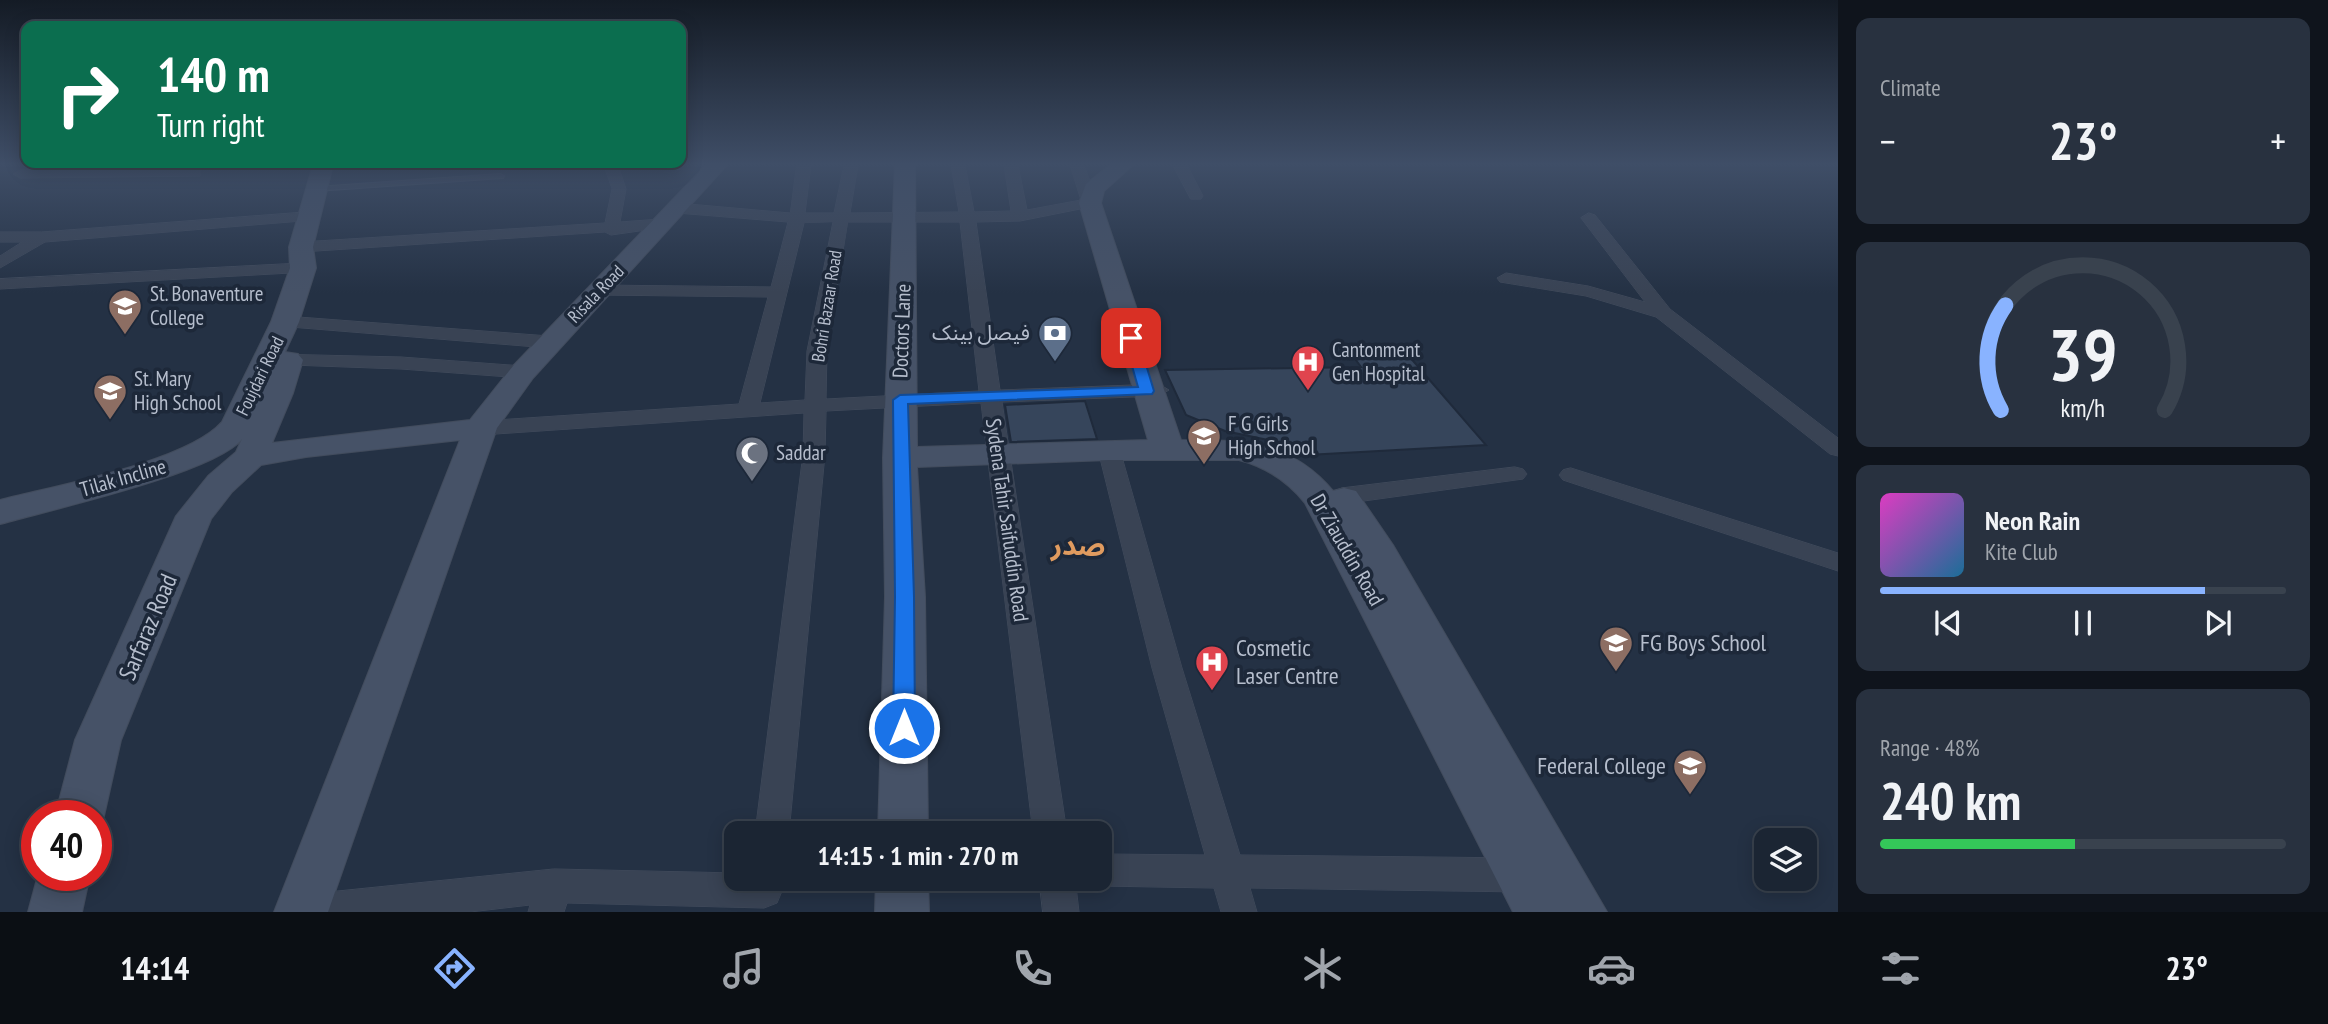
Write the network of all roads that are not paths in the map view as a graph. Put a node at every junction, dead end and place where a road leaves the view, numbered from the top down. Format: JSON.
{"nodes":[{"id":1,"x":311,"y":208,"type":"edge"},
{"id":2,"x":615,"y":208,"type":"edge"},
{"id":3,"x":677,"y":208,"type":"edge"},
{"id":4,"x":798,"y":208,"type":"edge"},
{"id":5,"x":843,"y":208,"type":"edge"},
{"id":6,"x":905,"y":208,"type":"edge"},
{"id":7,"x":965,"y":208,"type":"edge"},
{"id":8,"x":1019,"y":208,"type":"edge"},
{"id":9,"x":1065,"y":208,"type":"edge"},
{"id":10,"x":1092,"y":208,"type":"edge"},
{"id":11,"x":1108,"y":208,"type":"edge"},
{"id":12,"x":669,"y":216,"type":"junction"},
{"id":13,"x":1020,"y":216,"type":"junction"},
{"id":14,"x":308,"y":217,"type":"junction"},
{"id":15,"x":905,"y":217,"type":"junction"},
{"id":16,"x":967,"y":217,"type":"junction"},
{"id":17,"x":797,"y":218,"type":"junction"},
{"id":18,"x":841,"y":218,"type":"junction"},
{"id":19,"x":1589,"y":218,"type":"dead end"},
{"id":20,"x":611,"y":230,"type":"junction"},
{"id":21,"x":0,"y":237,"type":"edge"},
{"id":22,"x":41,"y":237,"type":"junction"},
{"id":23,"x":302,"y":258,"type":"junction"},
{"id":24,"x":0,"y":263,"type":"edge"},
{"id":25,"x":1506,"y":278,"type":"dead end"},
{"id":26,"x":0,"y":284,"type":"edge"},
{"id":27,"x":599,"y":290,"type":"junction"},
{"id":28,"x":778,"y":292,"type":"junction"},
{"id":29,"x":1663,"y":313,"type":"junction"},
{"id":30,"x":285,"y":323,"type":"junction"},
{"id":31,"x":549,"y":342,"type":"junction"},
{"id":32,"x":278,"y":360,"type":"junction"},
{"id":33,"x":523,"y":372,"type":"junction"},
{"id":34,"x":990,"y":395,"type":"junction"},
{"id":35,"x":900,"y":400,"type":"junction"},
{"id":36,"x":814,"y":407,"type":"junction"},
{"id":37,"x":748,"y":410,"type":"junction"},
{"id":38,"x":1166,"y":421,"type":"junction"},
{"id":39,"x":481,"y":428,"type":"junction"},
{"id":40,"x":243,"y":441,"type":"junction"},
{"id":41,"x":1838,"y":449,"type":"edge"},
{"id":42,"x":1109,"y":450,"type":"junction"},
{"id":43,"x":998,"y":455,"type":"junction"},
{"id":44,"x":900,"y":458,"type":"junction"},
{"id":45,"x":1515,"y":474,"type":"dead end"},
{"id":46,"x":1571,"y":475,"type":"dead end"},
{"id":47,"x":1342,"y":496,"type":"junction"},
{"id":48,"x":0,"y":512,"type":"edge"},
{"id":49,"x":1838,"y":562,"type":"edge"},
{"id":50,"x":83,"y":800,"type":"edge"},
{"id":51,"x":773,"y":821,"type":"edge"},
{"id":52,"x":903,"y":821,"type":"edge"},
{"id":53,"x":1048,"y":821,"type":"edge"},
{"id":54,"x":1112,"y":870,"type":"edge"},
{"id":55,"x":1228,"y":873,"type":"junction"},
{"id":56,"x":1522,"y":875,"type":"junction"},
{"id":57,"x":60,"y":891,"type":"edge"},
{"id":58,"x":902,"y":891,"type":"edge"},
{"id":59,"x":1059,"y":891,"type":"edge"},
{"id":60,"x":764,"y":894,"type":"edge"},
{"id":61,"x":550,"y":899,"type":"edge"},
{"id":62,"x":55,"y":912,"type":"edge"},
{"id":63,"x":301,"y":912,"type":"edge"},
{"id":64,"x":310,"y":912,"type":"edge"},
{"id":65,"x":902,"y":912,"type":"edge"},
{"id":66,"x":1061,"y":912,"type":"edge"},
{"id":67,"x":1239,"y":912,"type":"edge"},
{"id":68,"x":1541,"y":912,"type":"edge"},
{"id":69,"x":1580,"y":912,"type":"edge"}],
"edges":[{"from":1,"to":14,"type":"street","name":"Foujdari Road"},
{"from":2,"to":20,"type":"street"},
{"from":3,"to":12,"type":"street","name":"Risala Road"},
{"from":4,"to":17,"type":"street"},
{"from":5,"to":18,"type":"street","name":"Bohri Bazaar Road"},
{"from":6,"to":15,"type":"street","name":"Doctors Lane"},
{"from":7,"to":16,"type":"street","name":"Sydena Tahir Saifuddin Road"},
{"from":8,"to":13,"type":"street"},
{"from":9,"to":13,"type":"street"},
{"from":10,"to":38,"type":"street"},
{"from":11,"to":38,"type":"street"},
{"from":12,"to":17,"type":"street"},
{"from":12,"to":20,"type":"street"},
{"from":12,"to":27,"type":"street","name":"Risala Road"},
{"from":13,"to":16,"type":"street"},
{"from":14,"to":22,"type":"street"},
{"from":14,"to":23,"type":"street","name":"Foujdari Road"},
{"from":15,"to":16,"type":"street"},
{"from":15,"to":18,"type":"street"},
{"from":15,"to":35,"type":"street","name":"Doctors Lane"},
{"from":16,"to":34,"type":"street","name":"Sydena Tahir Saifuddin Road"},
{"from":17,"to":18,"type":"street"},
{"from":17,"to":28,"type":"street"},
{"from":18,"to":36,"type":"street","name":"Bohri Bazaar Road"},
{"from":19,"to":29,"type":"street"},
{"from":20,"to":23,"type":"street"},
{"from":21,"to":22,"type":"street"},
{"from":22,"to":24,"type":"street"},
{"from":23,"to":26,"type":"street"},
{"from":23,"to":30,"type":"street","name":"Foujdari Road"},
{"from":25,"to":29,"type":"street"},
{"from":27,"to":28,"type":"street"},
{"from":27,"to":31,"type":"street","name":"Risala Road"},
{"from":28,"to":37,"type":"street"},
{"from":29,"to":41,"type":"street"},
{"from":30,"to":31,"type":"street"},
{"from":30,"to":32,"type":"street","name":"Foujdari Road"},
{"from":31,"to":33,"type":"street","name":"Risala Road"},
{"from":32,"to":33,"type":"street"},
{"from":32,"to":40,"type":"street","name":"Foujdari Road"},
{"from":33,"to":39,"type":"street","name":"Risala Road"},
{"from":34,"to":35,"type":"street"},
{"from":34,"to":38,"type":"street"},
{"from":34,"to":43,"type":"street","name":"Sydena Tahir Saifuddin Road"},
{"from":35,"to":36,"type":"street"},
{"from":35,"to":44,"type":"street","name":"Doctors Lane"},
{"from":36,"to":37,"type":"street"},
{"from":36,"to":51,"type":"street","name":"Bohri Bazaar Road"},
{"from":37,"to":39,"type":"street"},
{"from":38,"to":42,"type":"street","name":"Dr Ziauddin Road"},
{"from":38,"to":47,"type":"street","name":"Dr Ziauddin Road"},
{"from":38,"to":56,"type":"street","name":"Dr Ziauddin Road"},
{"from":39,"to":40,"type":"street"},
{"from":39,"to":63,"type":"street","name":"Risala Road"},
{"from":40,"to":48,"type":"street","name":"Tilak Incline"},
{"from":40,"to":50,"type":"street","name":"Sarfaraz Road"},
{"from":42,"to":43,"type":"street","name":"Dr Ziauddin Road"},
{"from":42,"to":55,"type":"street"},
{"from":43,"to":44,"type":"street","name":"Dr Ziauddin Road"},
{"from":43,"to":53,"type":"street","name":"Sydena Tahir Saifuddin Road"},
{"from":44,"to":52,"type":"street","name":"Doctors Lane"},
{"from":45,"to":47,"type":"street"},
{"from":46,"to":49,"type":"street"},
{"from":47,"to":69,"type":"street","name":"Dr Ziauddin Road"},
{"from":54,"to":55,"type":"street"},
{"from":55,"to":56,"type":"street"},
{"from":55,"to":67,"type":"street"},
{"from":56,"to":68,"type":"street","name":"Dr Ziauddin Road"},
{"from":57,"to":62,"type":"street"},
{"from":58,"to":65,"type":"street"},
{"from":59,"to":66,"type":"street"},
{"from":60,"to":61,"type":"street"},
{"from":61,"to":64,"type":"street"}]}
